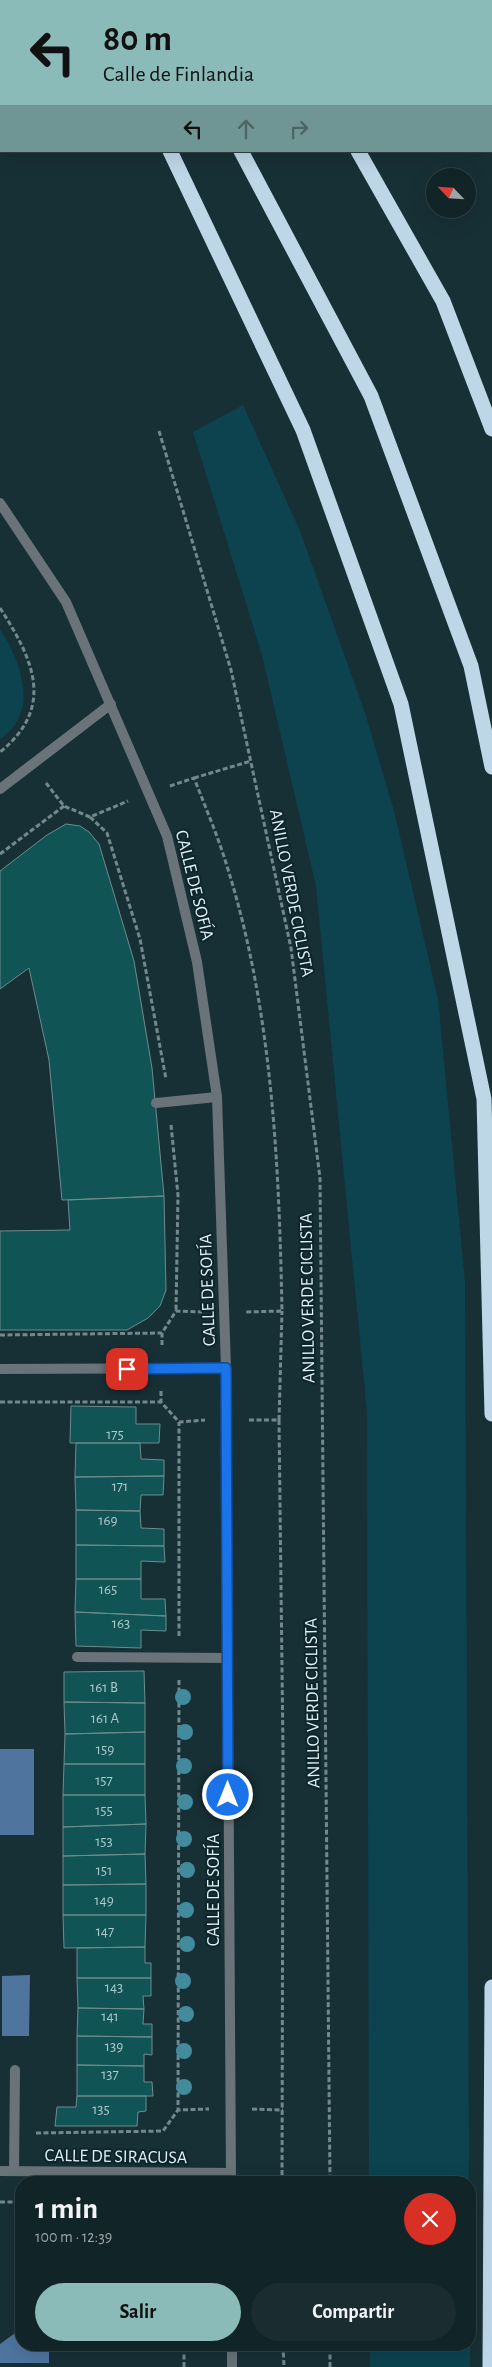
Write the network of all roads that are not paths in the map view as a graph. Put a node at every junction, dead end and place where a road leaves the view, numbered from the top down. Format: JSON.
{"nodes":[{"id":1,"x":170,"y":152,"type":"edge"},
{"id":2,"x":242,"y":152,"type":"edge"},
{"id":3,"x":359,"y":152,"type":"edge"},
{"id":4,"x":492,"y":429,"type":"edge"},
{"id":5,"x":0,"y":503,"type":"edge"},
{"id":6,"x":111,"y":704,"type":"junction"},
{"id":7,"x":492,"y":767,"type":"edge"},
{"id":8,"x":0,"y":789,"type":"edge"},
{"id":9,"x":217,"y":1097,"type":"junction"},
{"id":10,"x":156,"y":1103,"type":"dead end"},
{"id":11,"x":226,"y":1368,"type":"junction"},
{"id":12,"x":0,"y":1369,"type":"edge"},
{"id":13,"x":492,"y":1414,"type":"edge"},
{"id":14,"x":77,"y":1657,"type":"dead end"},
{"id":15,"x":228,"y":1658,"type":"junction"},
{"id":16,"x":492,"y":1986,"type":"edge"},
{"id":17,"x":15,"y":2070,"type":"dead end"},
{"id":18,"x":0,"y":2171,"type":"edge"},
{"id":19,"x":14,"y":2171,"type":"junction"},
{"id":20,"x":169,"y":2176,"type":"edge"},
{"id":21,"x":231,"y":2176,"type":"edge"},
{"id":22,"x":490,"y":2327,"type":"junction"},
{"id":23,"x":492,"y":2345,"type":"edge"},
{"id":24,"x":232,"y":2351,"type":"edge"},
{"id":25,"x":232,"y":2367,"type":"edge"},
{"id":26,"x":490,"y":2367,"type":"edge"}],
"edges":[{"from":1,"to":13,"type":"highway"},
{"from":2,"to":7,"type":"highway"},
{"from":3,"to":4,"type":"highway"},
{"from":5,"to":6,"type":"street","name":"CALLE DE SOFÍA"},
{"from":6,"to":8,"type":"street"},
{"from":6,"to":9,"type":"street","name":"CALLE DE SOFÍA"},
{"from":9,"to":10,"type":"street"},
{"from":9,"to":11,"type":"street","name":"CALLE DE SOFÍA"},
{"from":11,"to":12,"type":"street"},
{"from":11,"to":15,"type":"street","name":"CALLE DE SOFÍA"},
{"from":14,"to":15,"type":"street"},
{"from":15,"to":21,"type":"street","name":"CALLE DE SOFÍA"},
{"from":16,"to":22,"type":"highway"},
{"from":17,"to":19,"type":"street"},
{"from":18,"to":19,"type":"street","name":"CALLE DE SIRACUSA"},
{"from":19,"to":20,"type":"street","name":"CALLE DE SIRACUSA"},
{"from":22,"to":23,"type":"highway"},
{"from":22,"to":26,"type":"highway"},
{"from":24,"to":25,"type":"street"}]}
